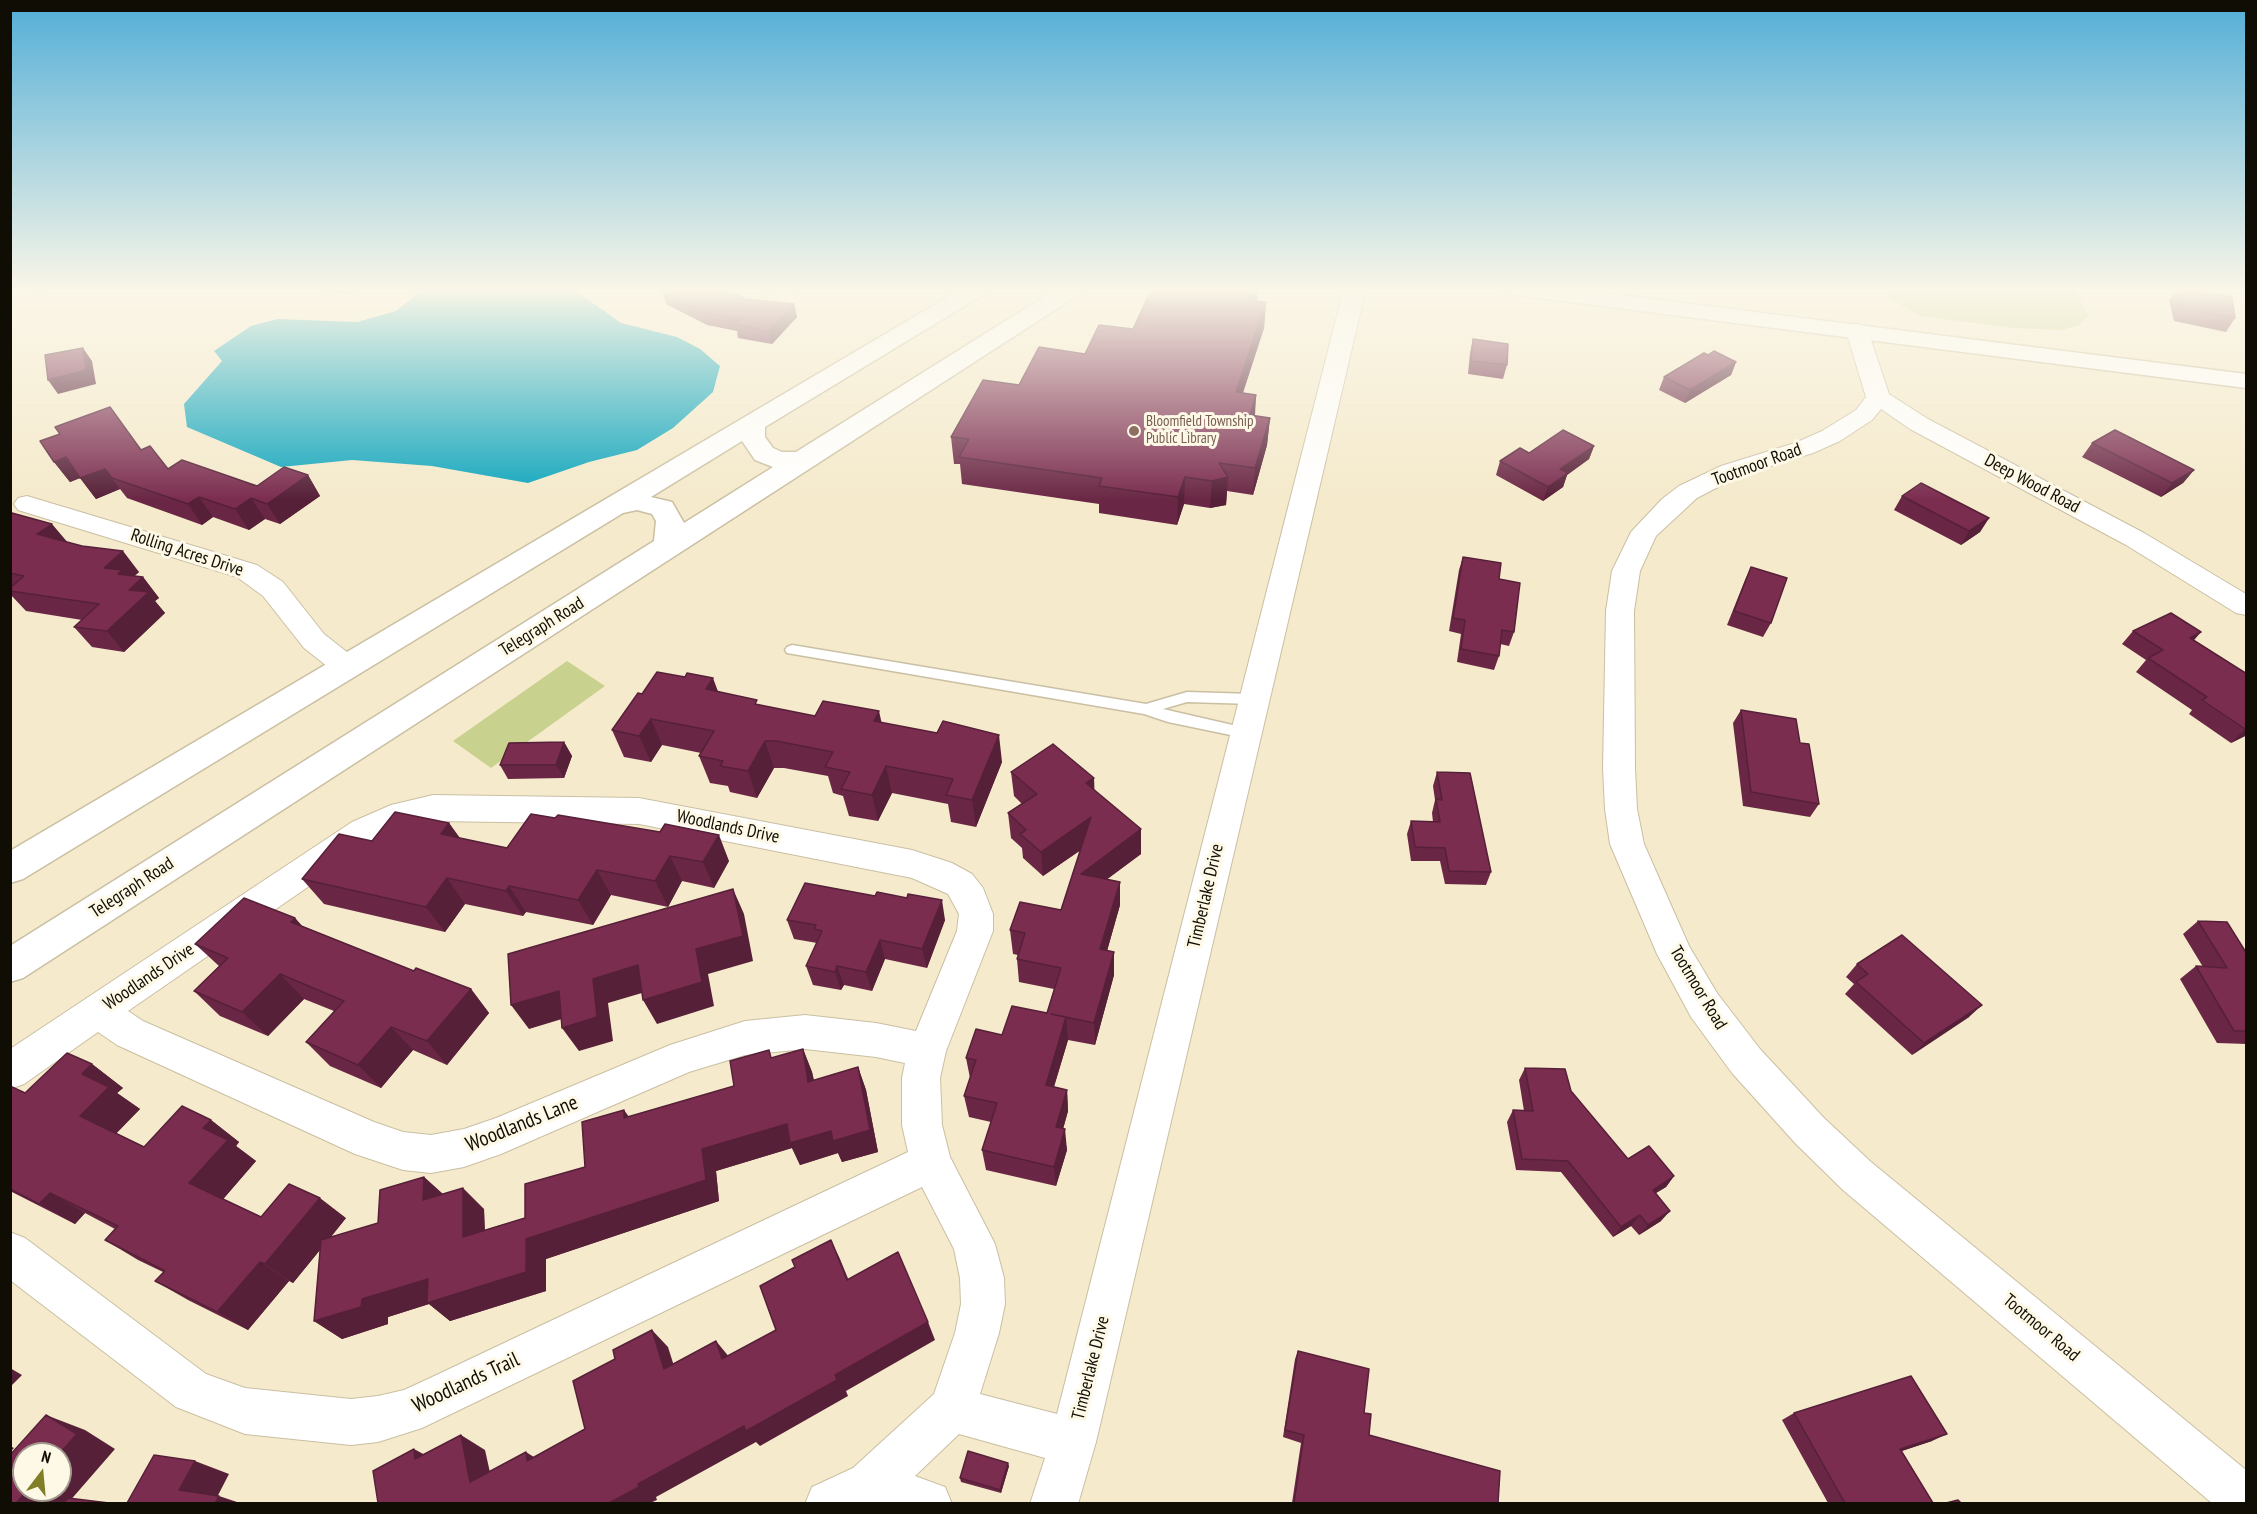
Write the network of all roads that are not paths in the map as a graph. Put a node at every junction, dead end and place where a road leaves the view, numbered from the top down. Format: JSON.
{"nodes":[{"id":1,"x":860,"y":359,"type":"edge"},
{"id":2,"x":962,"y":359,"type":"edge"},
{"id":3,"x":1337,"y":359,"type":"edge"},
{"id":4,"x":1866,"y":359,"type":"edge"},
{"id":5,"x":2073,"y":359,"type":"edge"},
{"id":6,"x":2247,"y":381,"type":"edge"},
{"id":7,"x":1878,"y":397,"type":"junction"},
{"id":8,"x":752,"y":423,"type":"junction"},
{"id":9,"x":803,"y":460,"type":"junction"},
{"id":10,"x":16,"y":502,"type":"edge"},
{"id":11,"x":612,"y":507,"type":"junction"},
{"id":12,"x":668,"y":547,"type":"junction"},
{"id":13,"x":2247,"y":606,"type":"edge"},
{"id":14,"x":792,"y":651,"type":"dead end"},
{"id":15,"x":347,"y":667,"type":"junction"},
{"id":16,"x":1253,"y":699,"type":"junction"},
{"id":17,"x":1146,"y":709,"type":"junction"},
{"id":18,"x":1245,"y":733,"type":"junction"},
{"id":19,"x":10,"y":869,"type":"edge"},
{"id":20,"x":10,"y":966,"type":"edge"},
{"id":21,"x":99,"y":1012,"type":"junction"},
{"id":22,"x":927,"y":1051,"type":"junction"},
{"id":23,"x":10,"y":1071,"type":"edge"},
{"id":24,"x":931,"y":1162,"type":"junction"},
{"id":25,"x":10,"y":1252,"type":"edge"},
{"id":26,"x":952,"y":1409,"type":"junction"},
{"id":27,"x":1073,"y":1442,"type":"junction"},
{"id":28,"x":850,"y":1494,"type":"edge"},
{"id":29,"x":2247,"y":1500,"type":"edge"},
{"id":30,"x":928,"y":1503,"type":"edge"},
{"id":31,"x":1054,"y":1503,"type":"edge"}],
"edges":[{"from":1,"to":8,"type":"main road"},
{"from":2,"to":9,"type":"main road","name":"Telegraph Road"},
{"from":3,"to":16,"type":"street","name":"Timberlake Drive"},
{"from":4,"to":7,"type":"street"},
{"from":5,"to":6,"type":"main road"},
{"from":7,"to":13,"type":"street","name":"Deep Wood Road"},
{"from":7,"to":29,"type":"street","name":"Tootmoor Road"},
{"from":8,"to":9,"type":"main road"},
{"from":8,"to":11,"type":"main road"},
{"from":9,"to":12,"type":"main road","name":"Telegraph Road"},
{"from":10,"to":15,"type":"street","name":"Rolling Acres Drive"},
{"from":11,"to":12,"type":"main road"},
{"from":11,"to":15,"type":"main road"},
{"from":12,"to":20,"type":"main road","name":"Telegraph Road"},
{"from":14,"to":17,"type":"lane"},
{"from":15,"to":19,"type":"main road"},
{"from":16,"to":17,"type":"lane"},
{"from":16,"to":18,"type":"street","name":"Timberlake Drive"},
{"from":17,"to":18,"type":"lane"},
{"from":18,"to":27,"type":"street","name":"Timberlake Drive"},
{"from":21,"to":22,"type":"street","name":"Woodlands Lane"},
{"from":21,"to":22,"type":"street","name":"Woodlands Drive"},
{"from":21,"to":23,"type":"street","name":"Woodlands Drive"},
{"from":22,"to":24,"type":"street","name":"Woodlands Drive"},
{"from":24,"to":25,"type":"street","name":"Woodlands Trail"},
{"from":24,"to":26,"type":"street","name":"Woodlands Drive"},
{"from":26,"to":27,"type":"street"},
{"from":26,"to":28,"type":"street"},
{"from":27,"to":31,"type":"street","name":"Timberlake Drive"},
{"from":28,"to":30,"type":"street"}]}
